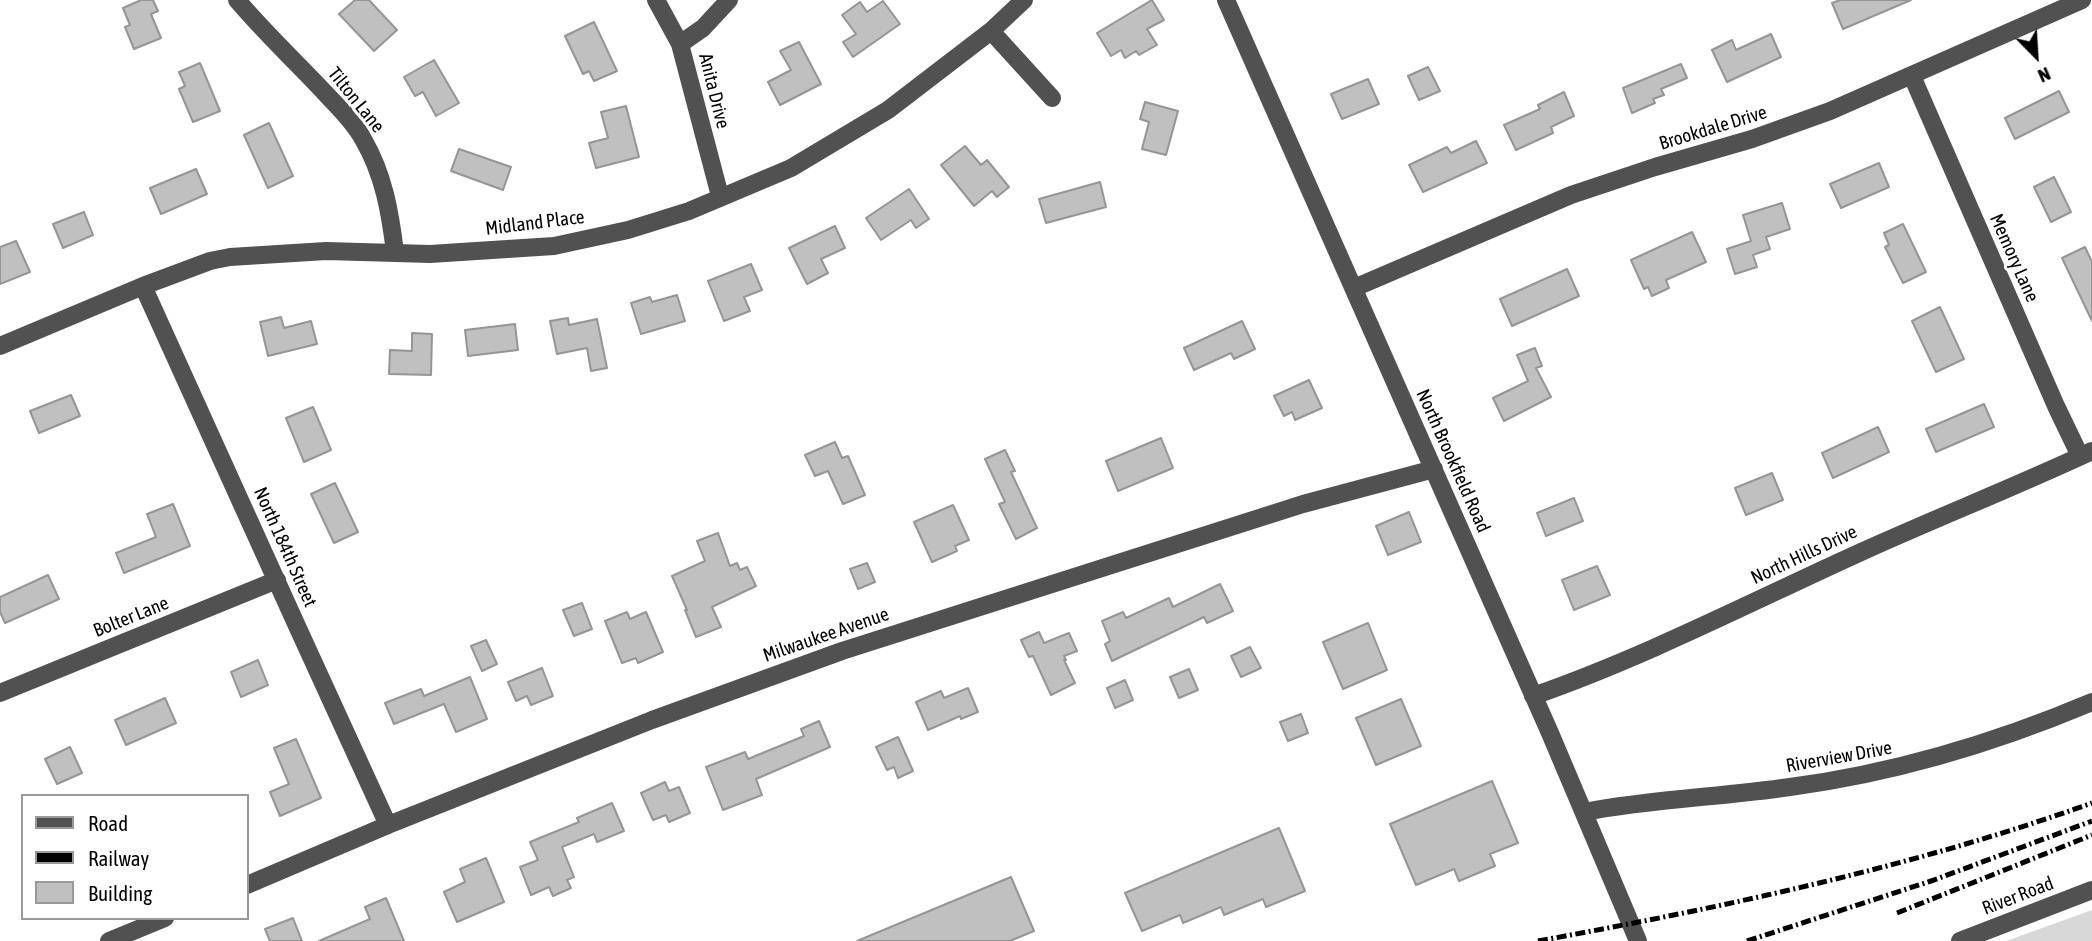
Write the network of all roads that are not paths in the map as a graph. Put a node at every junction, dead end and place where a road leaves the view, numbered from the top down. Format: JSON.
{"nodes":[{"id":1,"x":237,"y":0,"type":"edge"},
{"id":2,"x":656,"y":0,"type":"edge"},
{"id":3,"x":729,"y":0,"type":"edge"},
{"id":4,"x":1024,"y":0,"type":"edge"},
{"id":5,"x":1226,"y":0,"type":"edge"},
{"id":6,"x":2082,"y":0,"type":"edge"},
{"id":7,"x":991,"y":31,"type":"junction"},
{"id":8,"x":680,"y":44,"type":"junction"},
{"id":9,"x":1912,"y":76,"type":"junction"},
{"id":10,"x":1052,"y":98,"type":"dead end"},
{"id":11,"x":720,"y":196,"type":"junction"},
{"id":12,"x":395,"y":252,"type":"junction"},
{"id":13,"x":143,"y":285,"type":"junction"},
{"id":14,"x":1354,"y":288,"type":"junction"},
{"id":15,"x":0,"y":346,"type":"edge"},
{"id":16,"x":2086,"y":454,"type":"edge"},
{"id":17,"x":1434,"y":469,"type":"junction"},
{"id":18,"x":277,"y":580,"type":"junction"},
{"id":19,"x":0,"y":693,"type":"edge"},
{"id":20,"x":1533,"y":696,"type":"junction"},
{"id":21,"x":2092,"y":702,"type":"edge"},
{"id":22,"x":1584,"y":812,"type":"junction"},
{"id":23,"x":388,"y":825,"type":"junction"},
{"id":24,"x":248,"y":885,"type":"edge"},
{"id":25,"x":2092,"y":890,"type":"edge"},
{"id":26,"x":159,"y":920,"type":"edge"},
{"id":27,"x":109,"y":941,"type":"edge"},
{"id":28,"x":1638,"y":941,"type":"edge"},
{"id":29,"x":1959,"y":941,"type":"edge"}],
"edges":[{"from":1,"to":12,"type":"street","name":"Tilton Lane"},
{"from":2,"to":8,"type":"street","name":"Anita Drive"},
{"from":3,"to":8,"type":"street"},
{"from":4,"to":7,"type":"street","name":"Midland Place"},
{"from":5,"to":14,"type":"street","name":"North Brookfield Road"},
{"from":6,"to":9,"type":"street","name":"Brookdale Drive"},
{"from":7,"to":10,"type":"street"},
{"from":7,"to":11,"type":"street","name":"Midland Place"},
{"from":8,"to":11,"type":"street","name":"Anita Drive"},
{"from":9,"to":14,"type":"street","name":"Brookdale Drive"},
{"from":9,"to":16,"type":"street","name":"Memory Lane"},
{"from":11,"to":12,"type":"street","name":"Midland Place"},
{"from":12,"to":13,"type":"street","name":"Midland Place"},
{"from":13,"to":15,"type":"street","name":"Midland Place"},
{"from":13,"to":18,"type":"street","name":"North 184th Street"},
{"from":14,"to":17,"type":"street","name":"North Brookfield Road"},
{"from":16,"to":20,"type":"street","name":"North Hills Drive"},
{"from":17,"to":20,"type":"street","name":"North Brookfield Road"},
{"from":17,"to":23,"type":"street","name":"Milwaukee Avenue"},
{"from":18,"to":19,"type":"street","name":"Bolter Lane"},
{"from":18,"to":23,"type":"street","name":"North 184th Street"},
{"from":20,"to":22,"type":"street","name":"North Brookfield Road"},
{"from":21,"to":22,"type":"street","name":"Riverview Drive"},
{"from":22,"to":28,"type":"street","name":"North Brookfield Road"},
{"from":23,"to":24,"type":"street","name":"Milwaukee Avenue"},
{"from":25,"to":29,"type":"street","name":"River Road"},
{"from":26,"to":27,"type":"street"}]}
